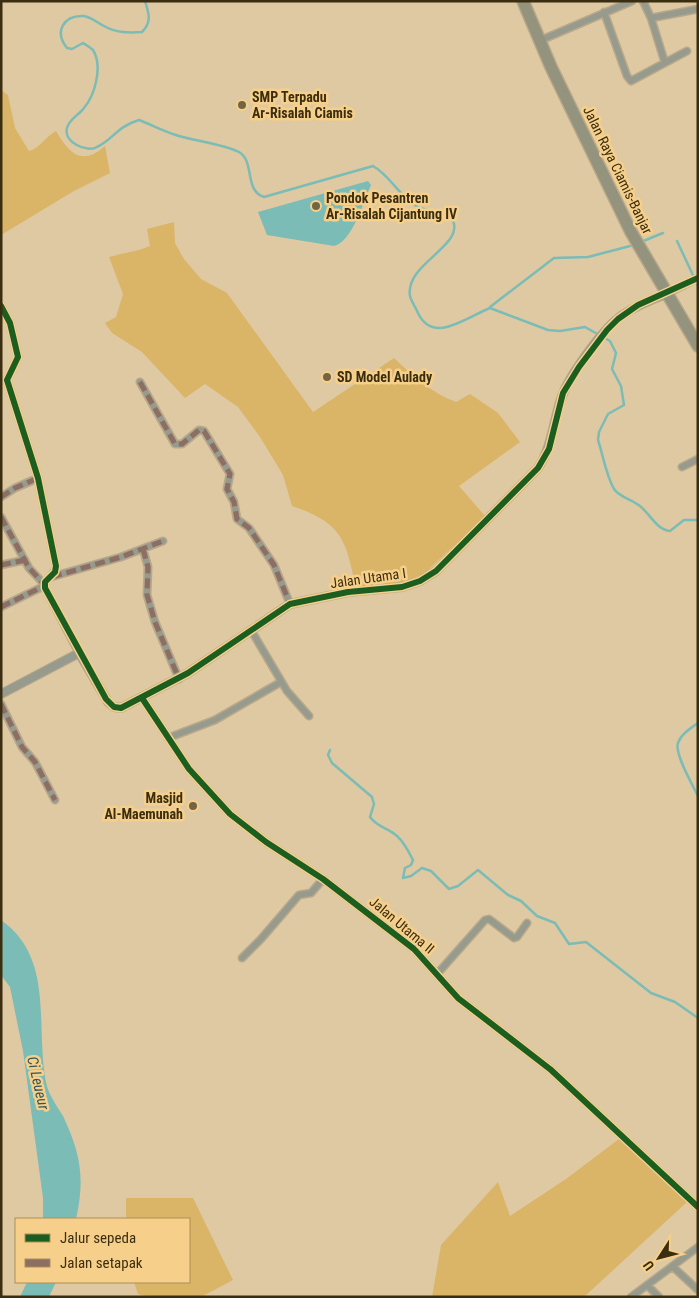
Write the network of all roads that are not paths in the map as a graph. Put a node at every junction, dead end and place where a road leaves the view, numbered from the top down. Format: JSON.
{"nodes":[{"id":1,"x":523,"y":1,"type":"edge"},
{"id":2,"x":632,"y":1,"type":"edge"},
{"id":3,"x":643,"y":1,"type":"edge"},
{"id":4,"x":698,"y":9,"type":"edge"},
{"id":5,"x":604,"y":12,"type":"junction"},
{"id":6,"x":651,"y":18,"type":"junction"},
{"id":7,"x":539,"y":41,"type":"junction"},
{"id":8,"x":687,"y":51,"type":"dead end"},
{"id":9,"x":665,"y":63,"type":"junction"},
{"id":10,"x":698,"y":278,"type":"edge"},
{"id":11,"x":666,"y":294,"type":"junction"},
{"id":12,"x":1,"y":306,"type":"edge"},
{"id":13,"x":698,"y":346,"type":"edge"},
{"id":14,"x":140,"y":382,"type":"dead end"},
{"id":15,"x":698,"y":459,"type":"edge"},
{"id":16,"x":682,"y":467,"type":"dead end"},
{"id":17,"x":38,"y":478,"type":"junction"},
{"id":18,"x":1,"y":497,"type":"edge"},
{"id":19,"x":1,"y":517,"type":"edge"},
{"id":20,"x":162,"y":541,"type":"dead end"},
{"id":21,"x":143,"y":549,"type":"junction"},
{"id":22,"x":25,"y":560,"type":"junction"},
{"id":23,"x":1,"y":565,"type":"edge"},
{"id":24,"x":50,"y":577,"type":"junction"},
{"id":25,"x":44,"y":585,"type":"junction"},
{"id":26,"x":290,"y":604,"type":"junction"},
{"id":27,"x":1,"y":607,"type":"edge"},
{"id":28,"x":251,"y":630,"type":"junction"},
{"id":29,"x":79,"y":653,"type":"junction"},
{"id":30,"x":179,"y":678,"type":"junction"},
{"id":31,"x":281,"y":682,"type":"junction"},
{"id":32,"x":1,"y":694,"type":"edge"},
{"id":33,"x":142,"y":698,"type":"junction"},
{"id":34,"x":1,"y":704,"type":"edge"},
{"id":35,"x":309,"y":716,"type":"dead end"},
{"id":36,"x":168,"y":738,"type":"junction"},
{"id":37,"x":55,"y":800,"type":"dead end"},
{"id":38,"x":322,"y":880,"type":"junction"},
{"id":39,"x":527,"y":923,"type":"dead end"},
{"id":40,"x":242,"y":958,"type":"dead end"},
{"id":41,"x":438,"y":973,"type":"junction"},
{"id":42,"x":698,"y":1207,"type":"edge"},
{"id":43,"x":696,"y":1251,"type":"edge"},
{"id":44,"x":672,"y":1266,"type":"junction"},
{"id":45,"x":646,"y":1285,"type":"junction"},
{"id":46,"x":698,"y":1290,"type":"edge"},
{"id":47,"x":630,"y":1297,"type":"edge"},
{"id":48,"x":659,"y":1297,"type":"edge"}],
"edges":[{"from":1,"to":7,"type":"highway","name":"Jalan Raya Ciamis-Banjar"},
{"from":2,"to":5,"type":"street"},
{"from":3,"to":6,"type":"street"},
{"from":4,"to":6,"type":"street"},
{"from":5,"to":7,"type":"street"},
{"from":5,"to":9,"type":"street"},
{"from":6,"to":9,"type":"street"},
{"from":7,"to":11,"type":"highway","name":"Jalan Raya Ciamis-Banjar"},
{"from":8,"to":9,"type":"street"},
{"from":10,"to":11,"type":"street"},
{"from":11,"to":13,"type":"highway","name":"Jalan Raya Ciamis-Banjar"},
{"from":11,"to":26,"type":"street","name":"Jalan Utama I"},
{"from":12,"to":17,"type":"street"},
{"from":14,"to":26,"type":"street"},
{"from":15,"to":16,"type":"street"},
{"from":17,"to":18,"type":"street"},
{"from":17,"to":24,"type":"street"},
{"from":19,"to":22,"type":"street"},
{"from":20,"to":21,"type":"street"},
{"from":21,"to":24,"type":"street"},
{"from":21,"to":30,"type":"street"},
{"from":22,"to":23,"type":"street"},
{"from":22,"to":25,"type":"street"},
{"from":24,"to":25,"type":"street"},
{"from":25,"to":27,"type":"street"},
{"from":25,"to":29,"type":"street"},
{"from":26,"to":28,"type":"street","name":"Jalan Utama I"},
{"from":28,"to":30,"type":"street","name":"Jalan Utama I"},
{"from":28,"to":31,"type":"street"},
{"from":29,"to":32,"type":"street"},
{"from":29,"to":33,"type":"street","name":"Jalan Utama I"},
{"from":30,"to":33,"type":"street","name":"Jalan Utama I"},
{"from":31,"to":35,"type":"street"},
{"from":31,"to":36,"type":"street"},
{"from":33,"to":36,"type":"street","name":"Jalan Utama II"},
{"from":34,"to":37,"type":"street"},
{"from":36,"to":38,"type":"street","name":"Jalan Utama II"},
{"from":38,"to":40,"type":"street"},
{"from":38,"to":41,"type":"street","name":"Jalan Utama II"},
{"from":39,"to":41,"type":"street"},
{"from":41,"to":42,"type":"street","name":"Jalan Utama II"},
{"from":43,"to":44,"type":"street"},
{"from":44,"to":45,"type":"street"},
{"from":44,"to":46,"type":"street"},
{"from":45,"to":47,"type":"street"},
{"from":45,"to":48,"type":"street"}]}
